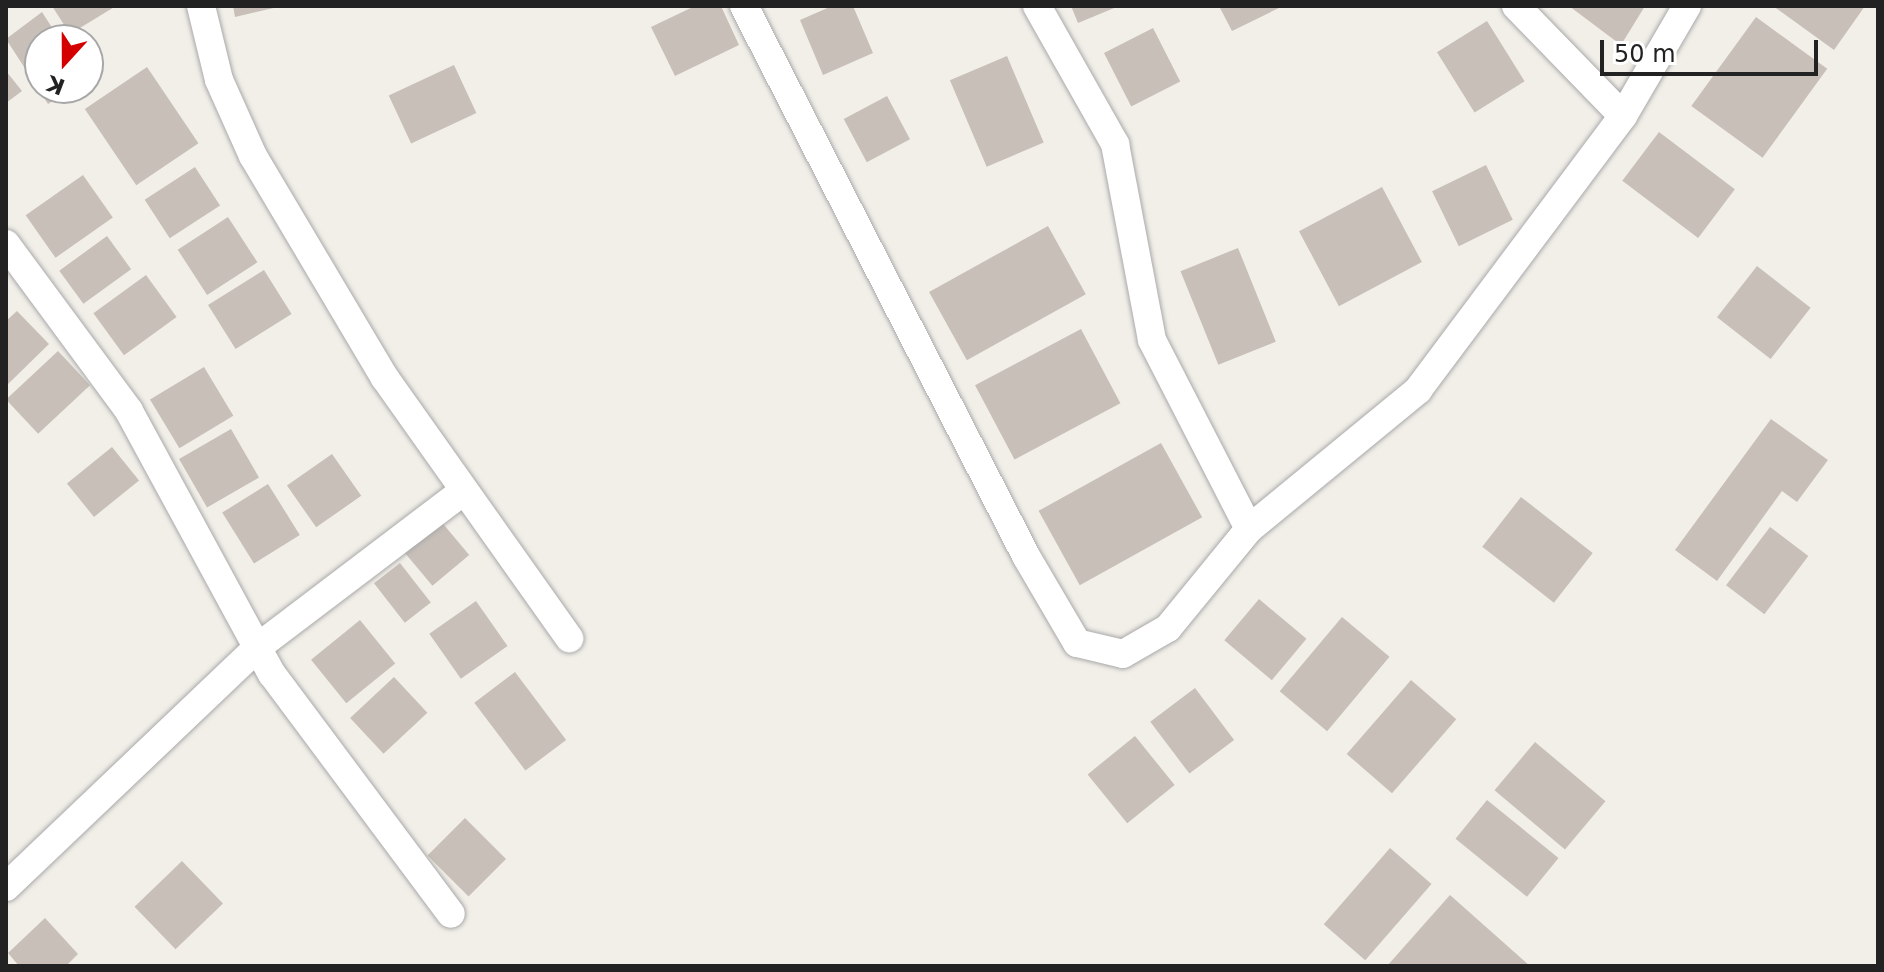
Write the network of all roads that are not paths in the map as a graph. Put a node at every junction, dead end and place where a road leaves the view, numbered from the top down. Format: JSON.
{"nodes":[{"id":1,"x":201,"y":6,"type":"edge"},
{"id":2,"x":744,"y":6,"type":"edge"},
{"id":3,"x":1037,"y":6,"type":"edge"},
{"id":4,"x":1516,"y":6,"type":"edge"},
{"id":5,"x":1687,"y":6,"type":"edge"},
{"id":6,"x":1623,"y":116,"type":"junction"},
{"id":7,"x":6,"y":244,"type":"edge"},
{"id":8,"x":462,"y":492,"type":"junction"},
{"id":9,"x":1249,"y":529,"type":"junction"},
{"id":10,"x":569,"y":638,"type":"dead end"},
{"id":11,"x":258,"y":647,"type":"junction"},
{"id":12,"x":6,"y":887,"type":"edge"},
{"id":13,"x":451,"y":914,"type":"dead end"}],
"edges":[{"from":1,"to":8,"type":"street"},
{"from":2,"to":9,"type":"street"},
{"from":3,"to":9,"type":"street"},
{"from":4,"to":6,"type":"street"},
{"from":5,"to":6,"type":"street"},
{"from":6,"to":9,"type":"street"},
{"from":7,"to":11,"type":"street"},
{"from":8,"to":10,"type":"street"},
{"from":8,"to":11,"type":"street"},
{"from":11,"to":12,"type":"street"},
{"from":11,"to":13,"type":"street"}]}
